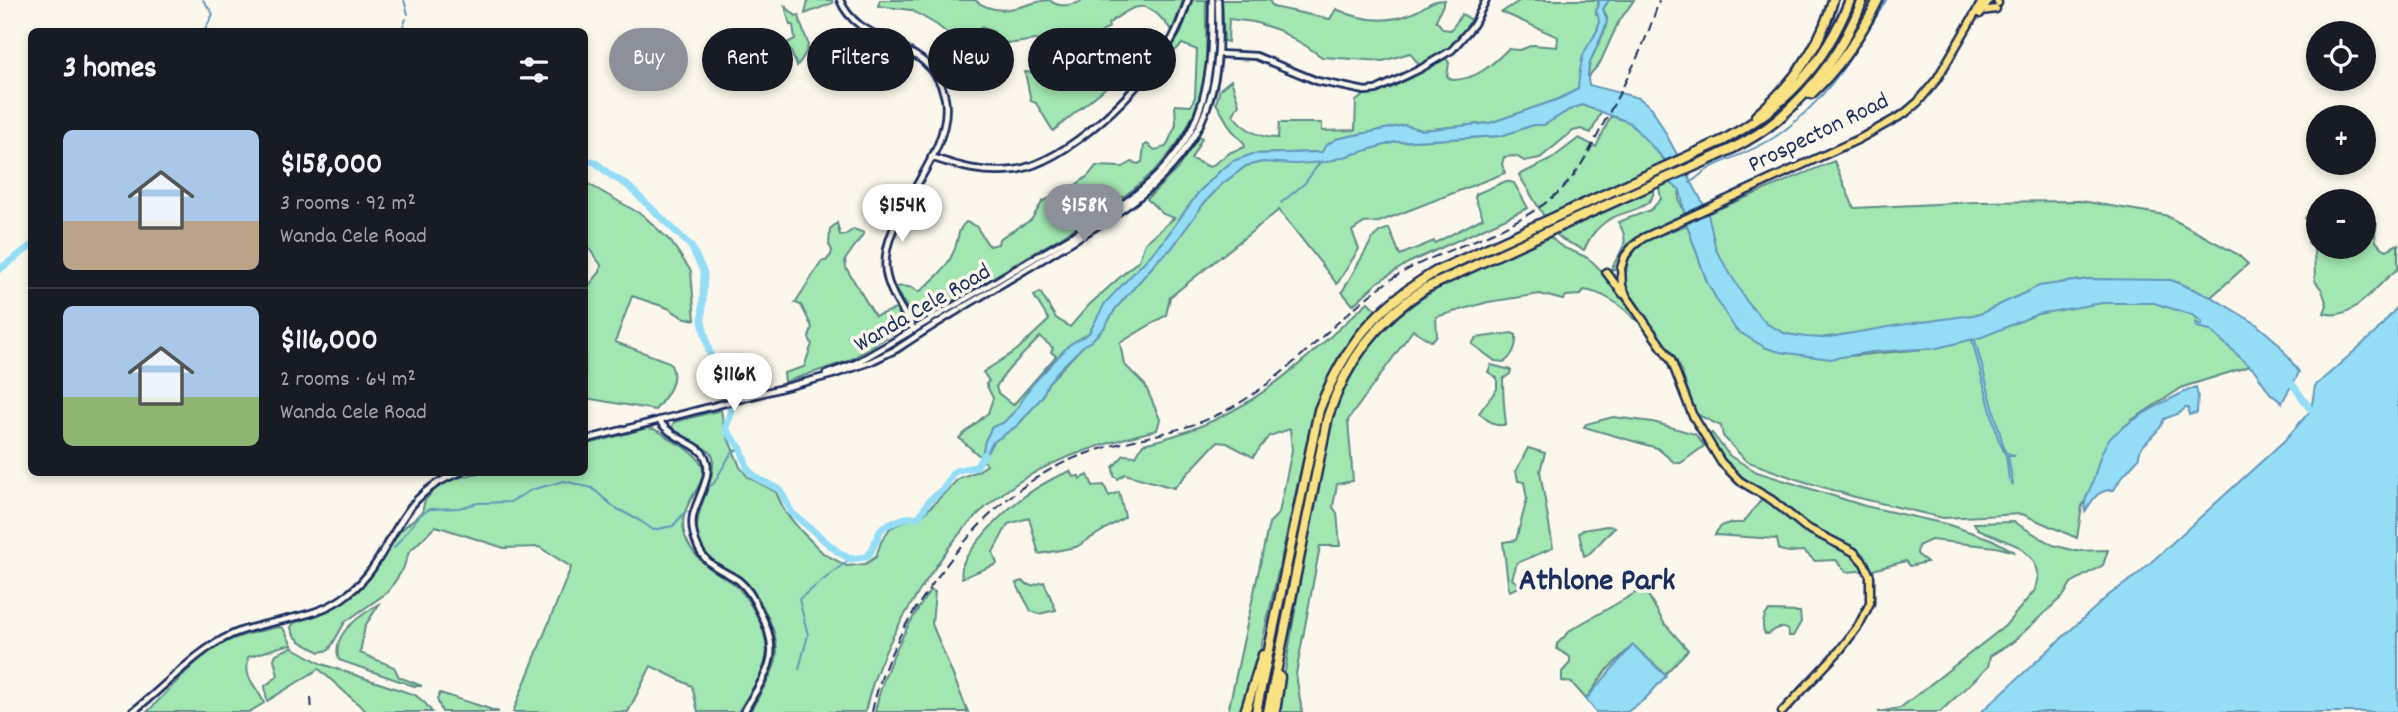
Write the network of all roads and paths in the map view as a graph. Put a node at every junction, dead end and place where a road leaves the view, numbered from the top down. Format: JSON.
{"nodes":[{"id":1,"x":840,"y":0,"type":"edge"},
{"id":2,"x":1188,"y":0,"type":"edge"},
{"id":3,"x":1212,"y":0,"type":"edge"},
{"id":4,"x":1218,"y":0,"type":"edge"},
{"id":5,"x":1486,"y":0,"type":"edge"},
{"id":6,"x":1833,"y":0,"type":"edge"},
{"id":7,"x":1850,"y":0,"type":"edge"},
{"id":8,"x":1863,"y":0,"type":"edge"},
{"id":9,"x":1878,"y":0,"type":"edge"},
{"id":10,"x":1976,"y":0,"type":"edge"},
{"id":11,"x":1983,"y":0,"type":"edge"},
{"id":12,"x":1989,"y":0,"type":"edge"},
{"id":13,"x":1997,"y":4,"type":"edge"},
{"id":14,"x":1979,"y":12,"type":"junction"},
{"id":15,"x":1212,"y":53,"type":"junction"},
{"id":16,"x":1218,"y":54,"type":"junction"},
{"id":17,"x":1776,"y":121,"type":"junction"},
{"id":18,"x":1738,"y":132,"type":"junction"},
{"id":19,"x":931,"y":157,"type":"junction"},
{"id":20,"x":1606,"y":272,"type":"dead end"},
{"id":21,"x":1627,"y":297,"type":"junction"},
{"id":22,"x":914,"y":329,"type":"junction"},
{"id":23,"x":918,"y":335,"type":"junction"},
{"id":24,"x":815,"y":379,"type":"junction"},
{"id":25,"x":659,"y":420,"type":"junction"},
{"id":26,"x":588,"y":438,"type":"edge"},
{"id":27,"x":452,"y":476,"type":"edge"},
{"id":28,"x":1279,"y":604,"type":"junction"},
{"id":29,"x":1287,"y":619,"type":"junction"},
{"id":30,"x":132,"y":712,"type":"edge"},
{"id":31,"x":744,"y":712,"type":"edge"},
{"id":32,"x":1244,"y":712,"type":"edge"},
{"id":33,"x":1256,"y":712,"type":"edge"},
{"id":34,"x":1268,"y":712,"type":"edge"},
{"id":35,"x":1275,"y":712,"type":"edge"},
{"id":36,"x":1782,"y":712,"type":"edge"}],
"edges":[{"from":1,"to":19,"type":"street"},
{"from":2,"to":19,"type":"street"},
{"from":3,"to":15,"type":"street","name":"Wanda Cele Road"},
{"from":4,"to":16,"type":"street","name":"Wanda Cele Road"},
{"from":5,"to":16,"type":"street"},
{"from":6,"to":18,"type":"highway"},
{"from":7,"to":18,"type":"highway"},
{"from":8,"to":17,"type":"highway"},
{"from":9,"to":17,"type":"highway"},
{"from":10,"to":14,"type":"main road"},
{"from":11,"to":14,"type":"main road","name":"Prospecton Road"},
{"from":12,"to":14,"type":"main road","name":"Prospecton Road"},
{"from":13,"to":14,"type":"main road"},
{"from":14,"to":21,"type":"main road","name":"Prospecton Road"},
{"from":15,"to":16,"type":"street"},
{"from":15,"to":22,"type":"street","name":"Wanda Cele Road"},
{"from":16,"to":23,"type":"street","name":"Wanda Cele Road"},
{"from":17,"to":29,"type":"highway"},
{"from":18,"to":28,"type":"highway"},
{"from":19,"to":22,"type":"street"},
{"from":20,"to":21,"type":"main road"},
{"from":21,"to":36,"type":"main road"},
{"from":22,"to":23,"type":"street"},
{"from":22,"to":24,"type":"street","name":"Wanda Cele Road"},
{"from":23,"to":24,"type":"street","name":"Wanda Cele Road"},
{"from":24,"to":25,"type":"street","name":"Wanda Cele Road"},
{"from":25,"to":26,"type":"street","name":"Wanda Cele Road"},
{"from":25,"to":31,"type":"street"},
{"from":27,"to":30,"type":"street"},
{"from":28,"to":32,"type":"highway"},
{"from":28,"to":33,"type":"highway"},
{"from":29,"to":34,"type":"highway"},
{"from":29,"to":35,"type":"highway"}]}
